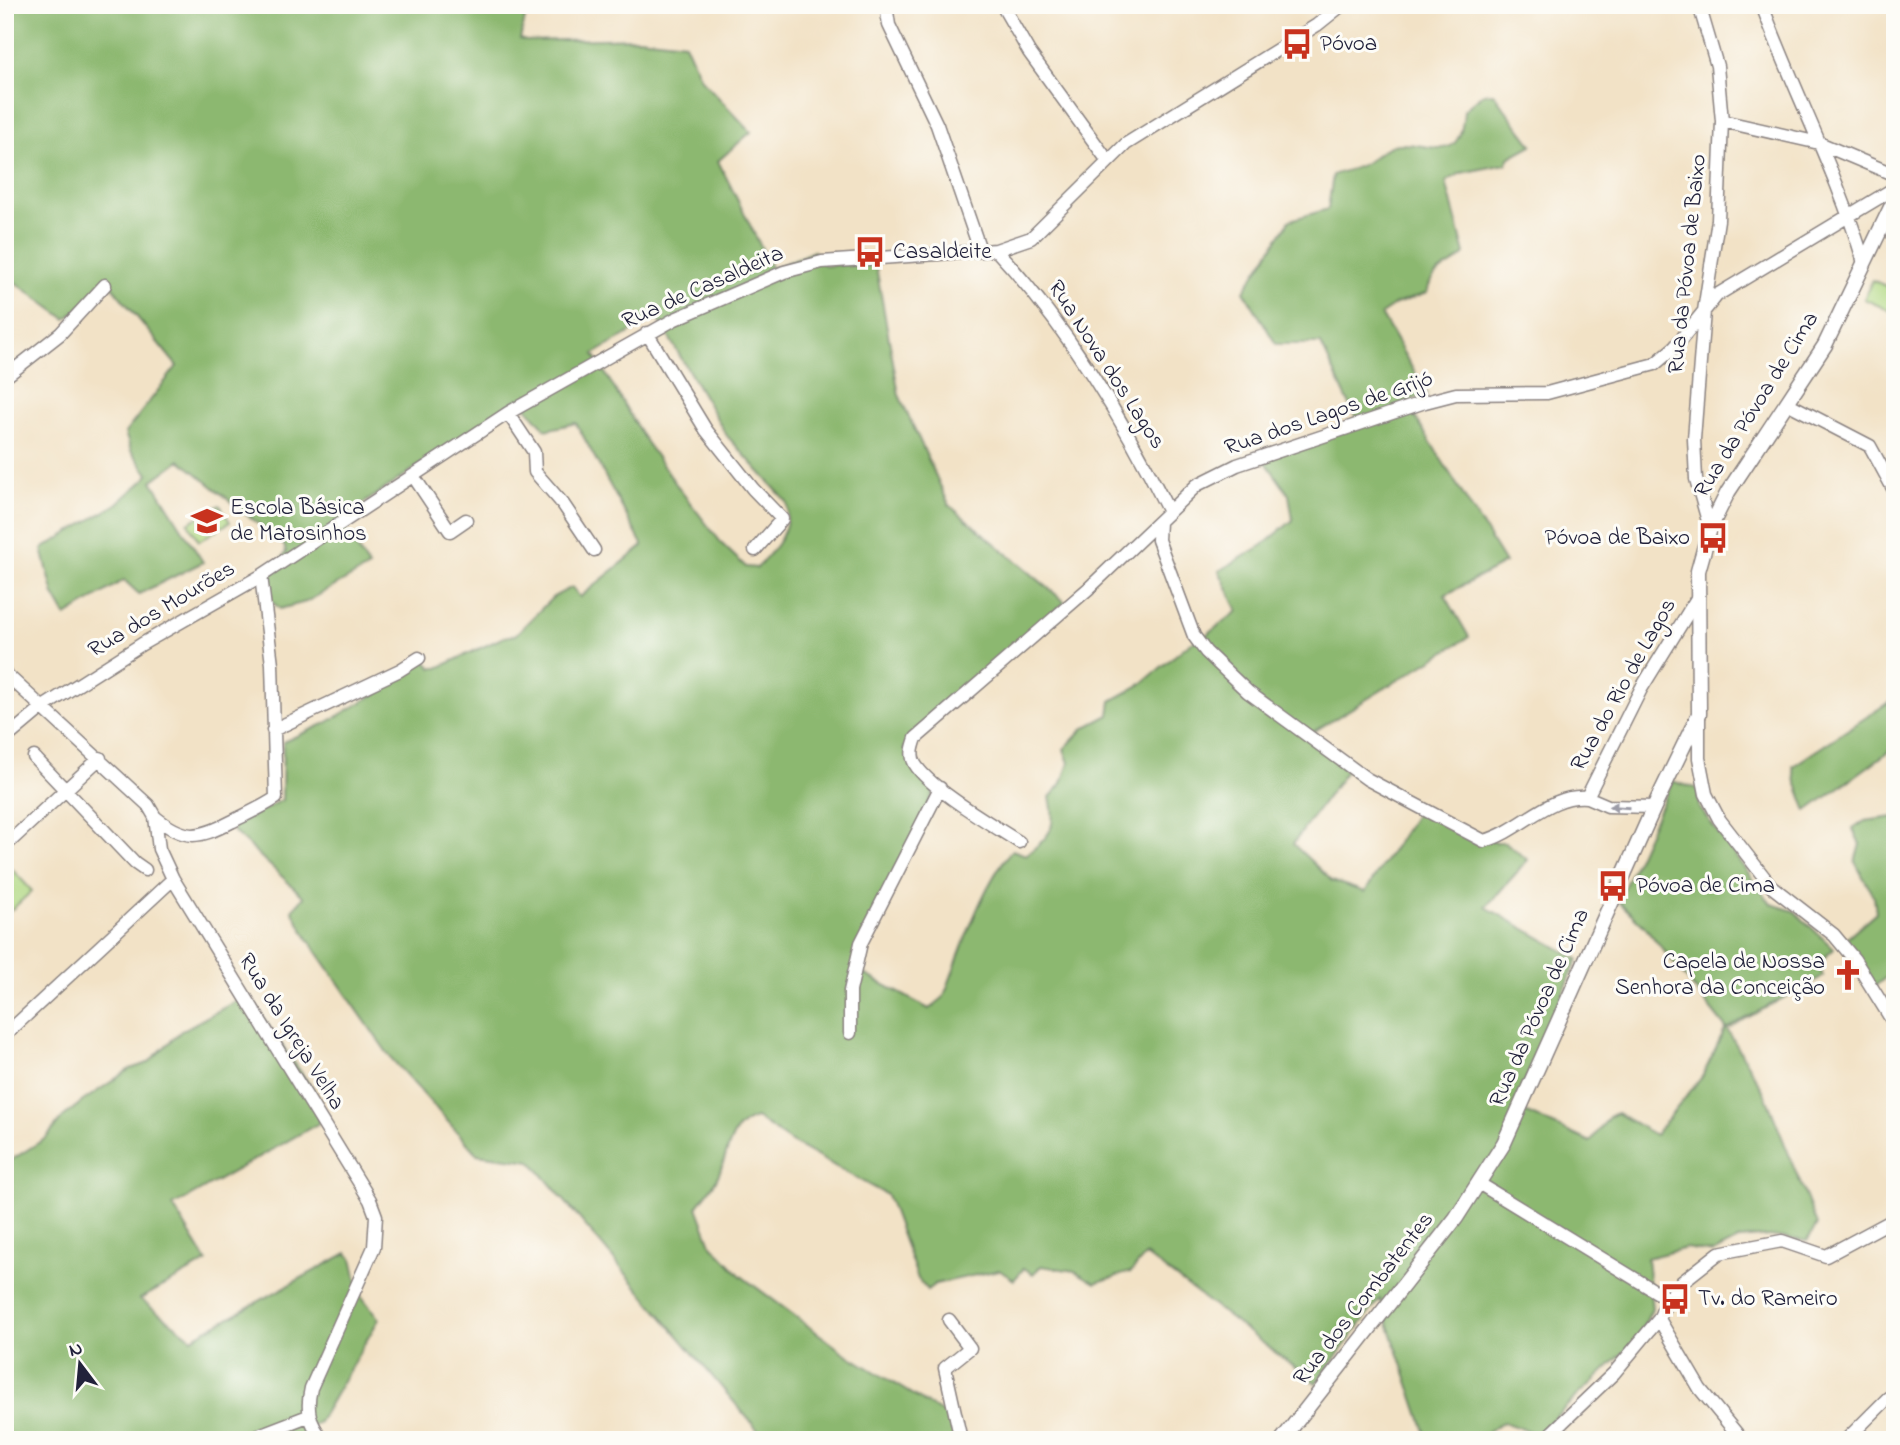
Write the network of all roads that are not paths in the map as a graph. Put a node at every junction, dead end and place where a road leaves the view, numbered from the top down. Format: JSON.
{"nodes":[{"id":1,"x":886,"y":5,"type":"edge"},
{"id":2,"x":1002,"y":5,"type":"edge"},
{"id":3,"x":1342,"y":5,"type":"edge"},
{"id":4,"x":1699,"y":5,"type":"edge"},
{"id":5,"x":1762,"y":5,"type":"edge"},
{"id":6,"x":1722,"y":121,"type":"junction"},
{"id":7,"x":1819,"y":143,"type":"junction"},
{"id":8,"x":1108,"y":161,"type":"junction"},
{"id":9,"x":1895,"y":175,"type":"edge"},
{"id":10,"x":1895,"y":188,"type":"edge"},
{"id":11,"x":1895,"y":199,"type":"edge"},
{"id":12,"x":1850,"y":214,"type":"junction"},
{"id":13,"x":980,"y":250,"type":"junction"},
{"id":14,"x":996,"y":250,"type":"junction"},
{"id":15,"x":1864,"y":263,"type":"junction"},
{"id":16,"x":106,"y":285,"type":"dead end"},
{"id":17,"x":1704,"y":311,"type":"junction"},
{"id":18,"x":647,"y":333,"type":"junction"},
{"id":19,"x":5,"y":377,"type":"edge"},
{"id":20,"x":1790,"y":404,"type":"junction"},
{"id":21,"x":508,"y":413,"type":"junction"},
{"id":22,"x":414,"y":477,"type":"junction"},
{"id":23,"x":1895,"y":492,"type":"edge"},
{"id":24,"x":1168,"y":510,"type":"junction"},
{"id":25,"x":466,"y":520,"type":"dead end"},
{"id":26,"x":1159,"y":522,"type":"junction"},
{"id":27,"x":1710,"y":528,"type":"junction"},
{"id":28,"x":594,"y":550,"type":"dead end"},
{"id":29,"x":755,"y":550,"type":"dead end"},
{"id":30,"x":261,"y":576,"type":"junction"},
{"id":31,"x":1699,"y":595,"type":"junction"},
{"id":32,"x":419,"y":658,"type":"dead end"},
{"id":33,"x":5,"y":673,"type":"edge"},
{"id":34,"x":43,"y":707,"type":"junction"},
{"id":35,"x":1699,"y":714,"type":"junction"},
{"id":36,"x":274,"y":730,"type":"junction"},
{"id":37,"x":5,"y":738,"type":"edge"},
{"id":38,"x":34,"y":757,"type":"dead end"},
{"id":39,"x":100,"y":758,"type":"junction"},
{"id":40,"x":940,"y":788,"type":"junction"},
{"id":41,"x":66,"y":790,"type":"junction"},
{"id":42,"x":1587,"y":797,"type":"junction"},
{"id":43,"x":1654,"y":807,"type":"junction"},
{"id":44,"x":155,"y":817,"type":"junction"},
{"id":45,"x":1019,"y":842,"type":"dead end"},
{"id":46,"x":5,"y":846,"type":"edge"},
{"id":47,"x":145,"y":870,"type":"dead end"},
{"id":48,"x":173,"y":879,"type":"junction"},
{"id":49,"x":1895,"y":1025,"type":"edge"},
{"id":50,"x":850,"y":1033,"type":"dead end"},
{"id":51,"x":5,"y":1035,"type":"edge"},
{"id":52,"x":1480,"y":1184,"type":"junction"},
{"id":53,"x":1895,"y":1219,"type":"edge"},
{"id":54,"x":1668,"y":1298,"type":"junction"},
{"id":55,"x":1658,"y":1319,"type":"junction"},
{"id":56,"x":949,"y":1320,"type":"dead end"},
{"id":57,"x":1888,"y":1398,"type":"dead end"},
{"id":58,"x":308,"y":1416,"type":"junction"},
{"id":59,"x":246,"y":1440,"type":"edge"},
{"id":60,"x":323,"y":1440,"type":"edge"},
{"id":61,"x":961,"y":1440,"type":"edge"},
{"id":62,"x":1282,"y":1440,"type":"edge"},
{"id":63,"x":1544,"y":1440,"type":"edge"},
{"id":64,"x":1742,"y":1440,"type":"edge"},
{"id":65,"x":1846,"y":1440,"type":"edge"}],
"edges":[{"from":1,"to":13,"type":"street"},
{"from":2,"to":8,"type":"street"},
{"from":3,"to":8,"type":"street","name":"Rua de Casaldeita"},
{"from":4,"to":6,"type":"street","name":"Rua da Póvoa de Baixo"},
{"from":5,"to":7,"type":"street"},
{"from":6,"to":7,"type":"street"},
{"from":6,"to":17,"type":"street","name":"Rua da Póvoa de Baixo"},
{"from":7,"to":9,"type":"street"},
{"from":7,"to":12,"type":"street"},
{"from":8,"to":14,"type":"street","name":"Rua de Casaldeita"},
{"from":10,"to":12,"type":"street","name":"Rua dos Lagos de Grijó"},
{"from":11,"to":15,"type":"main road","name":"Rua da Póvoa de Cima"},
{"from":12,"to":15,"type":"street"},
{"from":12,"to":17,"type":"street","name":"Rua dos Lagos de Grijó"},
{"from":13,"to":14,"type":"street","name":"Rua de Casaldeita"},
{"from":13,"to":18,"type":"street","name":"Rua de Casaldeita"},
{"from":14,"to":24,"type":"street","name":"Rua Nova dos Lagos"},
{"from":15,"to":20,"type":"main road","name":"Rua da Póvoa de Cima"},
{"from":16,"to":19,"type":"street"},
{"from":17,"to":24,"type":"street","name":"Rua dos Lagos de Grijó"},
{"from":17,"to":27,"type":"street","name":"Rua da Póvoa de Baixo"},
{"from":18,"to":21,"type":"street","name":"Rua de Casaldeita"},
{"from":18,"to":29,"type":"street"},
{"from":20,"to":23,"type":"street"},
{"from":20,"to":27,"type":"main road","name":"Rua da Póvoa de Cima"},
{"from":21,"to":22,"type":"street","name":"Rua de Casaldeita"},
{"from":21,"to":28,"type":"street"},
{"from":22,"to":25,"type":"street"},
{"from":22,"to":30,"type":"street","name":"Rua dos Mourões"},
{"from":24,"to":26,"type":"street","name":"Rua dos Lagos de Grijó"},
{"from":26,"to":40,"type":"street","name":"Rua dos Lagos de Grijó"},
{"from":26,"to":42,"type":"street","name":"Rua do Rio de Lagos"},
{"from":27,"to":31,"type":"main road","name":"Rua da Póvoa de Cima"},
{"from":30,"to":34,"type":"street","name":"Rua dos Mourões"},
{"from":30,"to":36,"type":"street"},
{"from":31,"to":35,"type":"main road","name":"Rua da Póvoa de Cima"},
{"from":31,"to":42,"type":"street","name":"Rua do Rio de Lagos"},
{"from":32,"to":36,"type":"street"},
{"from":33,"to":34,"type":"street","name":"Rua da Igreja Velha"},
{"from":34,"to":37,"type":"street","name":"Rua dos Mourões"},
{"from":34,"to":39,"type":"street","name":"Rua da Igreja Velha"},
{"from":35,"to":43,"type":"main road","name":"Rua da Póvoa de Cima"},
{"from":35,"to":49,"type":"street"},
{"from":36,"to":44,"type":"street"},
{"from":38,"to":41,"type":"street"},
{"from":39,"to":41,"type":"street"},
{"from":39,"to":44,"type":"street","name":"Rua da Igreja Velha"},
{"from":40,"to":45,"type":"street","name":"Rua dos Lagos de Grijó"},
{"from":40,"to":50,"type":"street"},
{"from":41,"to":46,"type":"street"},
{"from":41,"to":47,"type":"street"},
{"from":43,"to":42,"type":"street","name":"Rua do Rio de Lagos","one_way":true},
{"from":43,"to":52,"type":"main road","name":"Rua da Póvoa de Cima"},
{"from":44,"to":48,"type":"street","name":"Rua da Igreja Velha"},
{"from":48,"to":51,"type":"street"},
{"from":48,"to":58,"type":"street","name":"Rua da Igreja Velha"},
{"from":52,"to":54,"type":"street"},
{"from":52,"to":62,"type":"main road","name":"Rua dos Combatentes"},
{"from":53,"to":54,"type":"street"},
{"from":54,"to":55,"type":"street"},
{"from":55,"to":63,"type":"street"},
{"from":55,"to":64,"type":"street"},
{"from":56,"to":61,"type":"street"},
{"from":57,"to":65,"type":"street"},
{"from":58,"to":59,"type":"street"},
{"from":58,"to":60,"type":"street"}]}
